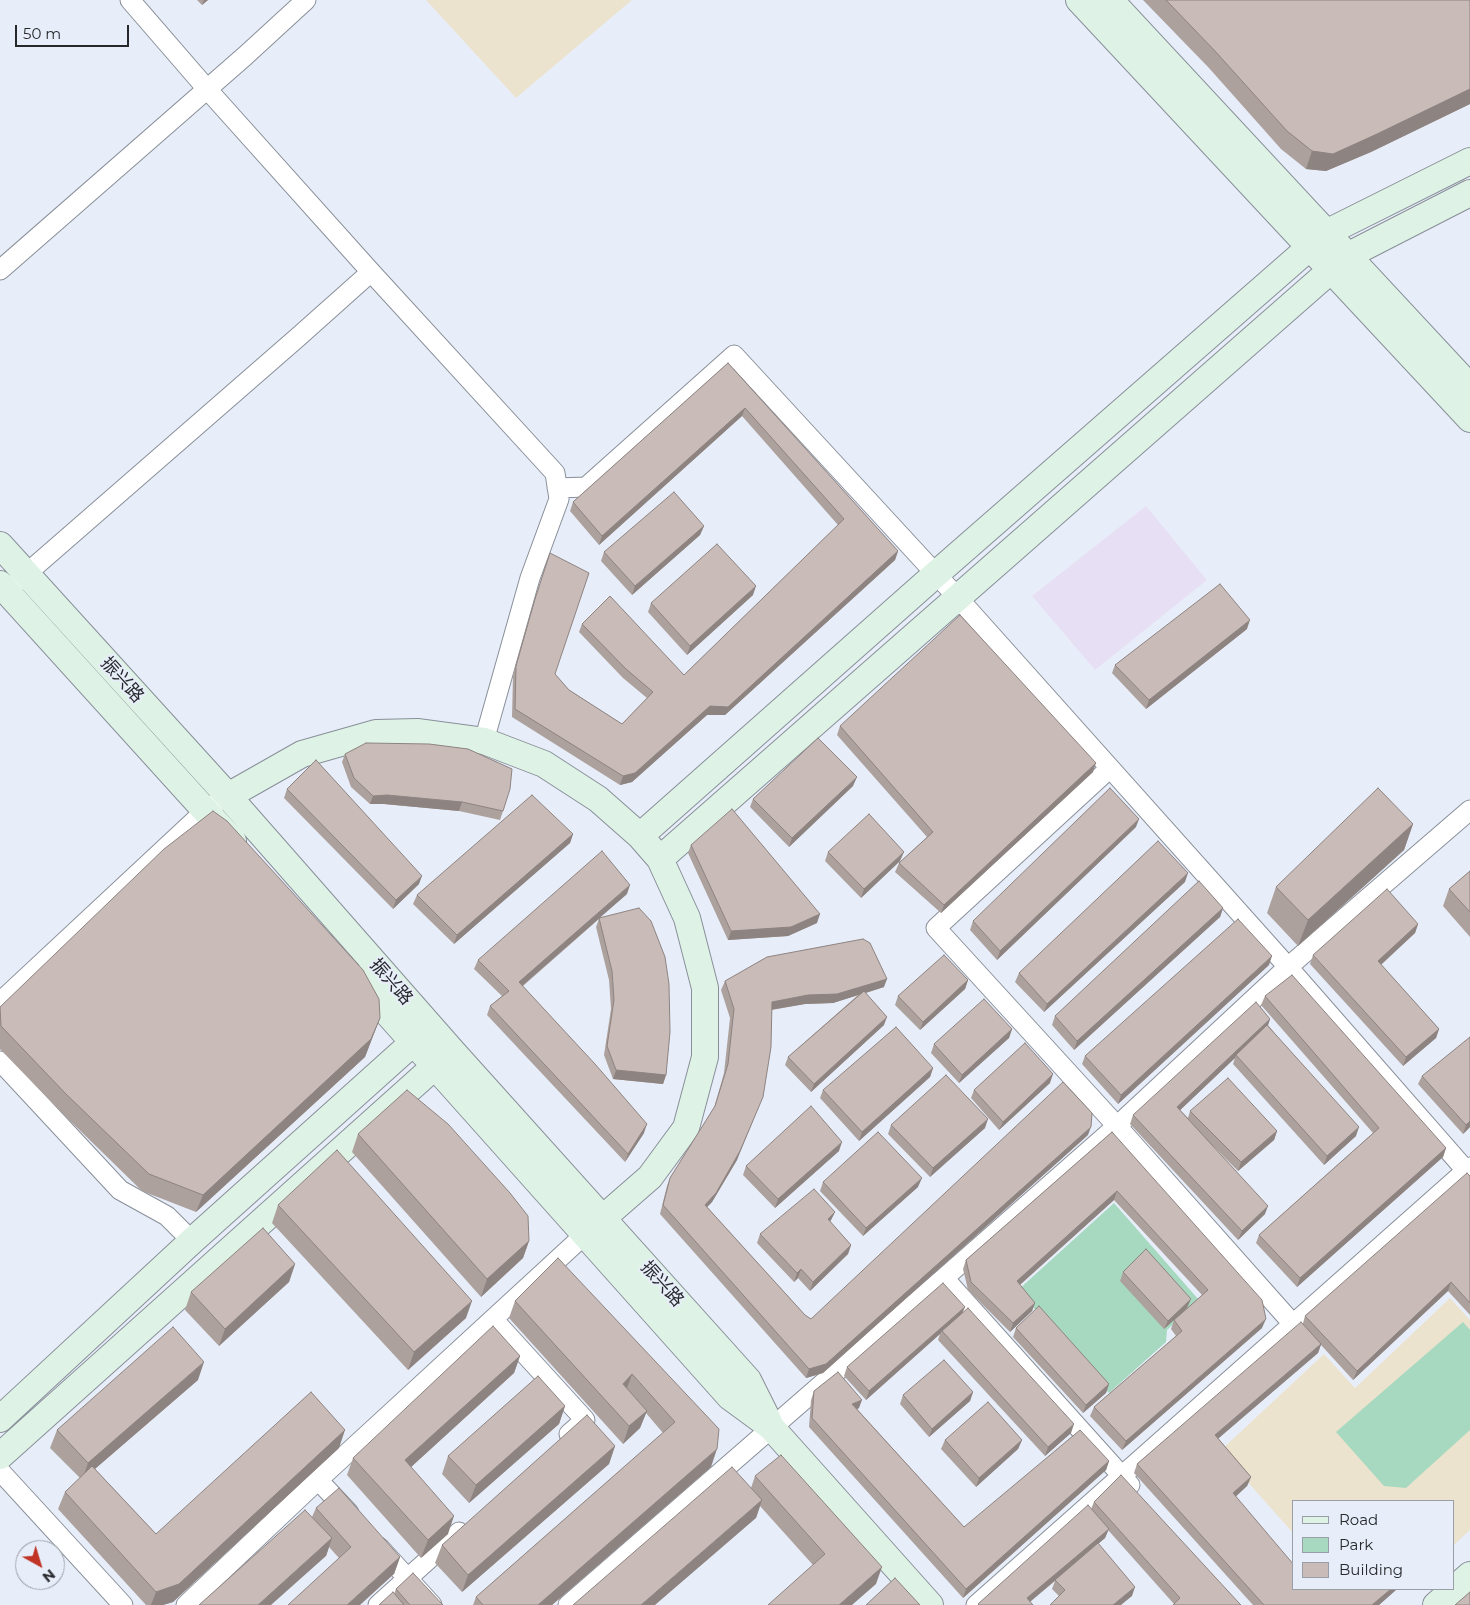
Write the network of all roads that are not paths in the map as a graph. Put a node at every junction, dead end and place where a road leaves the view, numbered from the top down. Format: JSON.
{"nodes":[{"id":1,"x":130,"y":0,"type":"edge"},
{"id":2,"x":306,"y":0,"type":"edge"},
{"id":3,"x":1079,"y":0,"type":"edge"},
{"id":4,"x":1110,"y":0,"type":"edge"},
{"id":5,"x":207,"y":89,"type":"junction"},
{"id":6,"x":1470,"y":161,"type":"edge"},
{"id":7,"x":1470,"y":193,"type":"edge"},
{"id":8,"x":1318,"y":241,"type":"junction"},
{"id":9,"x":1340,"y":263,"type":"junction"},
{"id":10,"x":0,"y":270,"type":"edge"},
{"id":11,"x":371,"y":272,"type":"junction"},
{"id":12,"x":1470,"y":387,"type":"edge"},
{"id":13,"x":1470,"y":419,"type":"edge"},
{"id":14,"x":557,"y":488,"type":"junction"},
{"id":15,"x":0,"y":544,"type":"edge"},
{"id":16,"x":26,"y":574,"type":"junction"},
{"id":17,"x":936,"y":574,"type":"junction"},
{"id":18,"x":2,"y":591,"type":"edge"},
{"id":19,"x":958,"y":598,"type":"junction"},
{"id":20,"x":484,"y":741,"type":"junction"},
{"id":21,"x":1109,"y":768,"type":"junction"},
{"id":22,"x":228,"y":796,"type":"junction"},
{"id":23,"x":206,"y":810,"type":"junction"},
{"id":24,"x":1470,"y":810,"type":"edge"},
{"id":25,"x":640,"y":836,"type":"junction"},
{"id":26,"x":660,"y":859,"type":"junction"},
{"id":27,"x":251,"y":861,"type":"edge"},
{"id":28,"x":342,"y":963,"type":"edge"},
{"id":29,"x":1288,"y":967,"type":"junction"},
{"id":30,"x":0,"y":1002,"type":"edge"},
{"id":31,"x":422,"y":1035,"type":"junction"},
{"id":32,"x":443,"y":1060,"type":"junction"},
{"id":33,"x":0,"y":1061,"type":"edge"},
{"id":34,"x":1117,"y":1126,"type":"junction"},
{"id":35,"x":1469,"y":1171,"type":"edge"},
{"id":36,"x":594,"y":1226,"type":"junction"},
{"id":37,"x":192,"y":1241,"type":"junction"},
{"id":38,"x":944,"y":1278,"type":"junction"},
{"id":39,"x":493,"y":1319,"type":"junction"},
{"id":40,"x":1293,"y":1324,"type":"junction"},
{"id":41,"x":0,"y":1419,"type":"edge"},
{"id":42,"x":771,"y":1427,"type":"junction"},
{"id":43,"x":555,"y":1446,"type":"edge"},
{"id":44,"x":0,"y":1456,"type":"edge"},
{"id":45,"x":0,"y":1471,"type":"edge"},
{"id":46,"x":1122,"y":1476,"type":"junction"},
{"id":47,"x":318,"y":1480,"type":"junction"},
{"id":48,"x":1141,"y":1497,"type":"edge"},
{"id":49,"x":474,"y":1519,"type":"edge"},
{"id":50,"x":1470,"y":1575,"type":"edge"},
{"id":51,"x":408,"y":1578,"type":"junction"},
{"id":52,"x":1455,"y":1588,"type":"edge"},
{"id":53,"x":1453,"y":1590,"type":"edge"},
{"id":54,"x":123,"y":1605,"type":"edge"},
{"id":55,"x":186,"y":1605,"type":"edge"},
{"id":56,"x":378,"y":1605,"type":"edge"},
{"id":57,"x":432,"y":1605,"type":"edge"},
{"id":58,"x":568,"y":1605,"type":"edge"},
{"id":59,"x":930,"y":1605,"type":"edge"},
{"id":60,"x":976,"y":1605,"type":"edge"},
{"id":61,"x":1436,"y":1605,"type":"edge"}],
"edges":[{"from":1,"to":5,"type":"street"},
{"from":2,"to":5,"type":"street"},
{"from":3,"to":8,"type":"main road"},
{"from":4,"to":8,"type":"main road"},
{"from":5,"to":10,"type":"street"},
{"from":5,"to":11,"type":"street"},
{"from":6,"to":8,"type":"main road"},
{"from":7,"to":9,"type":"main road"},
{"from":8,"to":9,"type":"main road"},
{"from":8,"to":17,"type":"main road"},
{"from":9,"to":12,"type":"main road"},
{"from":9,"to":13,"type":"main road"},
{"from":9,"to":19,"type":"main road"},
{"from":11,"to":14,"type":"street"},
{"from":11,"to":16,"type":"street"},
{"from":14,"to":17,"type":"street"},
{"from":14,"to":20,"type":"street"},
{"from":15,"to":16,"type":"main road","name":"振兴路"},
{"from":16,"to":18,"type":"street"},
{"from":16,"to":22,"type":"main road","name":"振兴路"},
{"from":17,"to":19,"type":"street"},
{"from":17,"to":25,"type":"main road"},
{"from":18,"to":23,"type":"main road","name":"振兴路"},
{"from":19,"to":21,"type":"street"},
{"from":19,"to":26,"type":"main road"},
{"from":20,"to":22,"type":"main road"},
{"from":20,"to":25,"type":"main road"},
{"from":21,"to":29,"type":"street"},
{"from":21,"to":34,"type":"street"},
{"from":22,"to":23,"type":"street"},
{"from":22,"to":31,"type":"main road","name":"振兴路"},
{"from":23,"to":27,"type":"main road","name":"振兴路"},
{"from":23,"to":30,"type":"street"},
{"from":24,"to":29,"type":"street"},
{"from":25,"to":26,"type":"main road"},
{"from":26,"to":36,"type":"main road"},
{"from":28,"to":31,"type":"main road","name":"振兴路"},
{"from":29,"to":34,"type":"street"},
{"from":29,"to":35,"type":"street"},
{"from":31,"to":32,"type":"main road","name":"振兴路"},
{"from":31,"to":37,"type":"main road"},
{"from":32,"to":36,"type":"main road","name":"振兴路"},
{"from":32,"to":44,"type":"main road"},
{"from":33,"to":37,"type":"street"},
{"from":34,"to":38,"type":"street"},
{"from":34,"to":40,"type":"street"},
{"from":35,"to":40,"type":"street"},
{"from":36,"to":39,"type":"street"},
{"from":36,"to":42,"type":"main road","name":"振兴路"},
{"from":37,"to":41,"type":"main road"},
{"from":38,"to":42,"type":"street"},
{"from":38,"to":46,"type":"street"},
{"from":39,"to":43,"type":"street"},
{"from":39,"to":47,"type":"street"},
{"from":40,"to":46,"type":"street"},
{"from":42,"to":58,"type":"street"},
{"from":42,"to":59,"type":"main road","name":"振兴路"},
{"from":45,"to":54,"type":"street"},
{"from":46,"to":48,"type":"street"},
{"from":46,"to":60,"type":"street"},
{"from":47,"to":51,"type":"street"},
{"from":47,"to":55,"type":"street"},
{"from":49,"to":51,"type":"street"},
{"from":50,"to":52,"type":"main road"},
{"from":51,"to":56,"type":"street"},
{"from":51,"to":57,"type":"street"},
{"from":53,"to":61,"type":"main road"}]}
